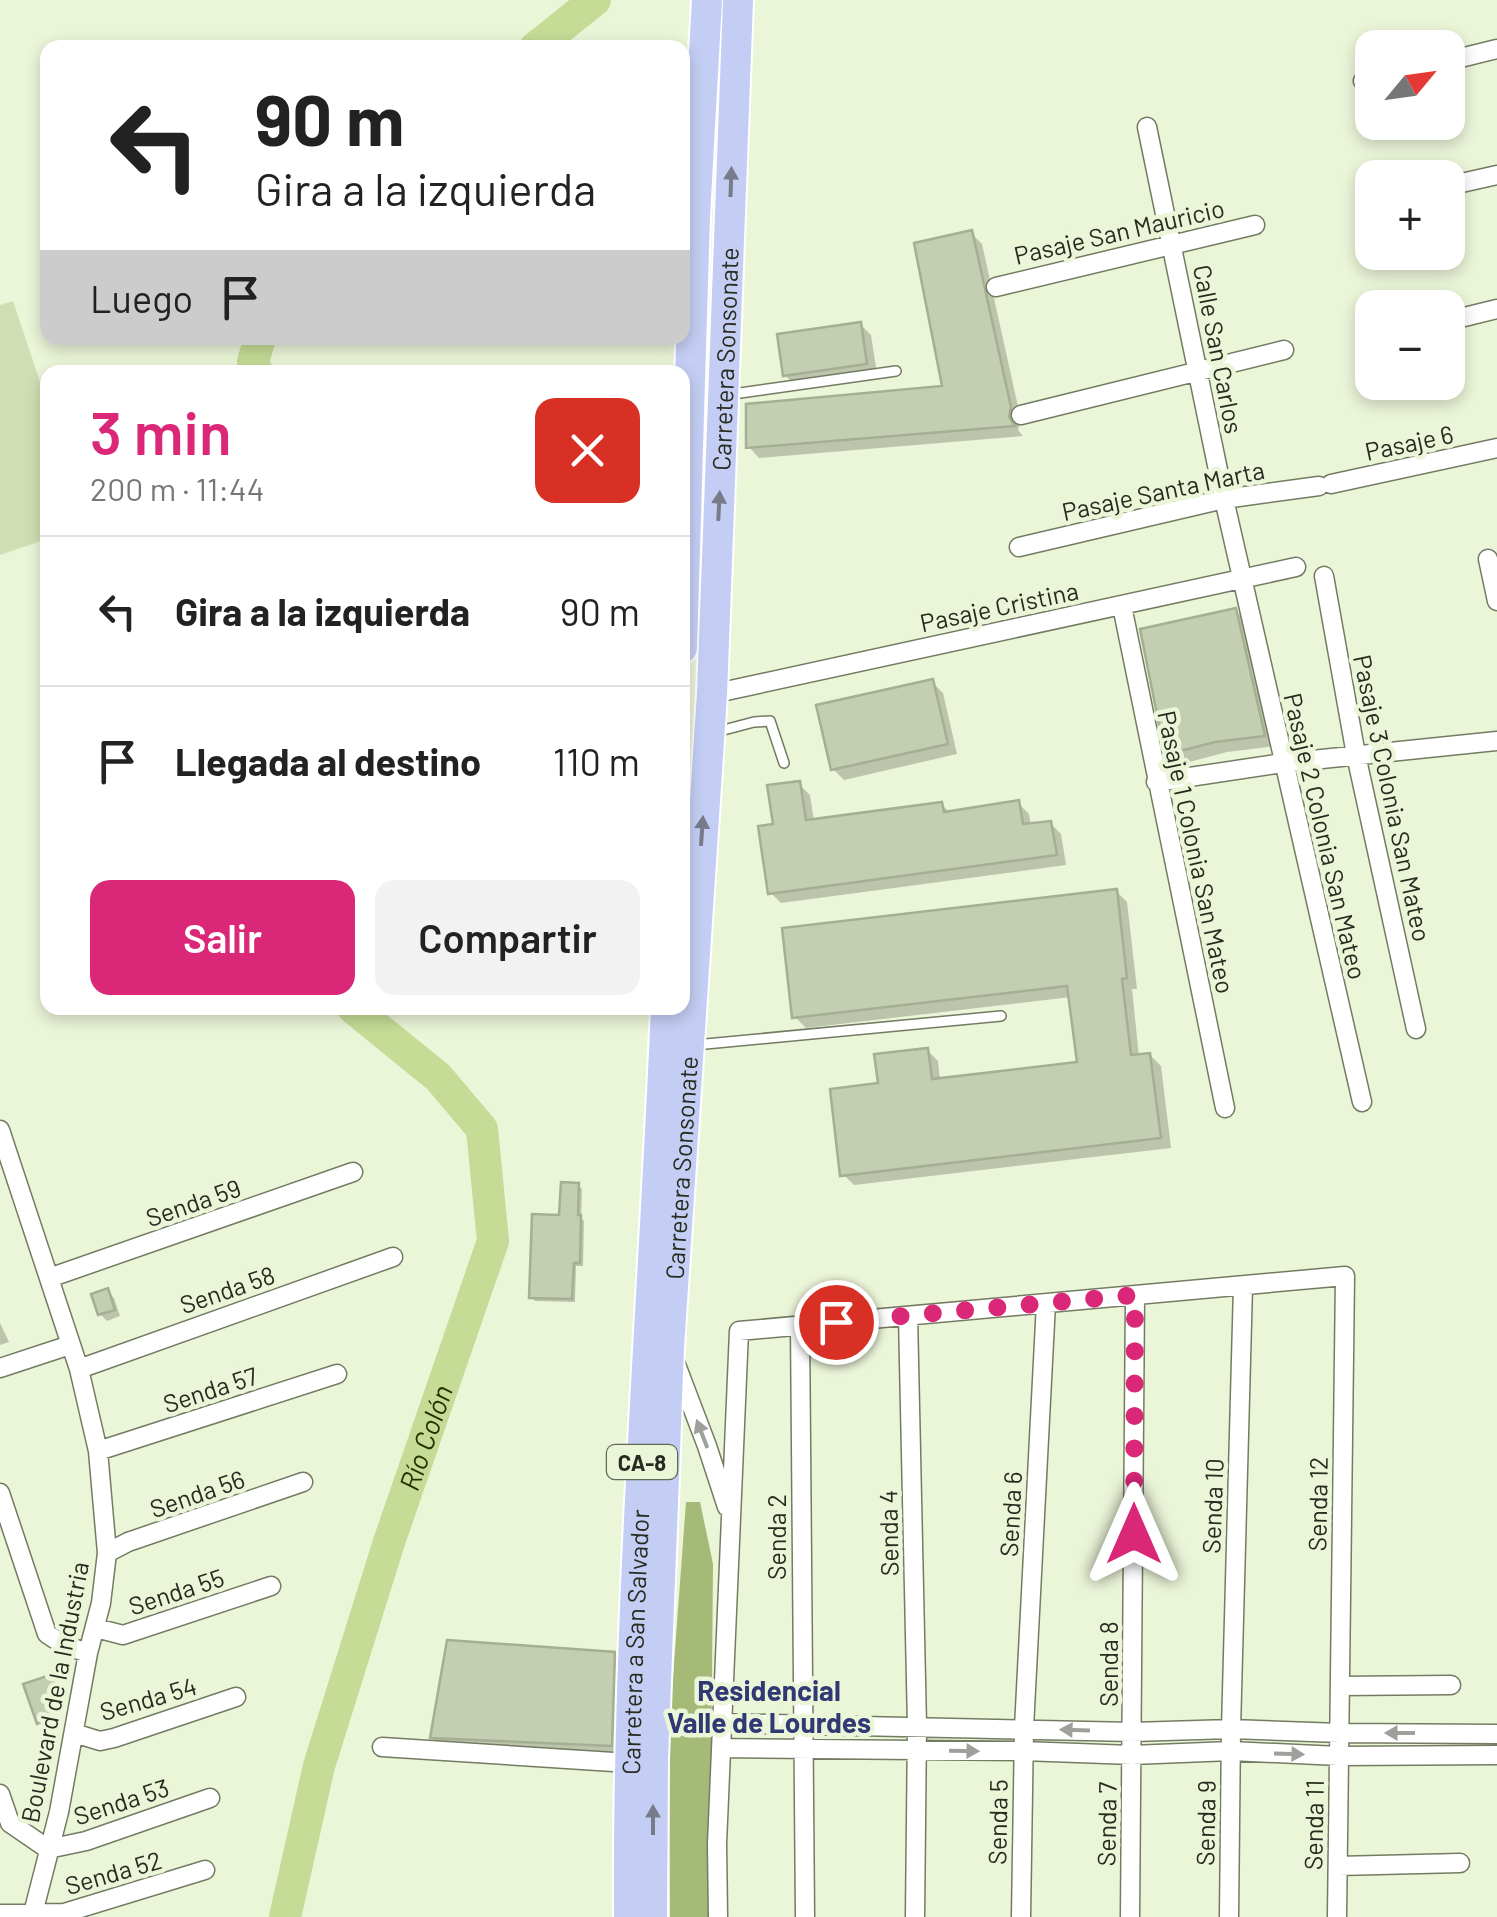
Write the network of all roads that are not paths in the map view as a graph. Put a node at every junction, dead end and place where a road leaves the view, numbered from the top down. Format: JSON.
{"nodes":[{"id":1,"x":707,"y":0,"type":"edge"},
{"id":2,"x":738,"y":0,"type":"edge"},
{"id":3,"x":1497,"y":49,"type":"edge"},
{"id":4,"x":1465,"y":57,"type":"edge"},
{"id":5,"x":1147,"y":127,"type":"dead end"},
{"id":6,"x":1497,"y":175,"type":"edge"},
{"id":7,"x":1465,"y":182,"type":"edge"},
{"id":8,"x":1255,"y":225,"type":"dead end"},
{"id":9,"x":1173,"y":244,"type":"junction"},
{"id":10,"x":996,"y":287,"type":"dead end"},
{"id":11,"x":1497,"y":310,"type":"edge"},
{"id":12,"x":1465,"y":317,"type":"edge"},
{"id":13,"x":1284,"y":350,"type":"dead end"},
{"id":14,"x":896,"y":371,"type":"dead end"},
{"id":15,"x":1198,"y":371,"type":"junction"},
{"id":16,"x":690,"y":382,"type":"edge"},
{"id":17,"x":724,"y":395,"type":"junction"},
{"id":18,"x":1021,"y":415,"type":"dead end"},
{"id":19,"x":1497,"y":448,"type":"edge"},
{"id":20,"x":1325,"y":485,"type":"joint"},
{"id":21,"x":1224,"y":499,"type":"junction"},
{"id":22,"x":1019,"y":547,"type":"dead end"},
{"id":23,"x":1488,"y":559,"type":"dead end"},
{"id":24,"x":1296,"y":567,"type":"dead end"},
{"id":25,"x":1324,"y":576,"type":"dead end"},
{"id":26,"x":1243,"y":580,"type":"junction"},
{"id":27,"x":1497,"y":601,"type":"edge"},
{"id":28,"x":1122,"y":606,"type":"junction"},
{"id":29,"x":712,"y":694,"type":"junction"},
{"id":30,"x":708,"y":734,"type":"junction"},
{"id":31,"x":1497,"y":741,"type":"edge"},
{"id":32,"x":1356,"y":755,"type":"junction"},
{"id":33,"x":1283,"y":762,"type":"junction"},
{"id":34,"x":784,"y":763,"type":"dead end"},
{"id":35,"x":1156,"y":782,"type":"junction"},
{"id":36,"x":690,"y":1001,"type":"edge"},
{"id":37,"x":666,"y":1015,"type":"edge"},
{"id":38,"x":689,"y":1015,"type":"edge"},
{"id":39,"x":1001,"y":1016,"type":"dead end"},
{"id":40,"x":1416,"y":1029,"type":"dead end"},
{"id":41,"x":687,"y":1046,"type":"junction"},
{"id":42,"x":1362,"y":1102,"type":"dead end"},
{"id":43,"x":1224,"y":1108,"type":"dead end"},
{"id":44,"x":0,"y":1130,"type":"edge"},
{"id":45,"x":353,"y":1172,"type":"dead end"},
{"id":46,"x":393,"y":1257,"type":"dead end"},
{"id":47,"x":49,"y":1278,"type":"junction"},
{"id":48,"x":1243,"y":1286,"type":"junction"},
{"id":49,"x":1135,"y":1295,"type":"junction"},
{"id":50,"x":1046,"y":1303,"type":"junction"},
{"id":51,"x":908,"y":1316,"type":"junction"},
{"id":52,"x":800,"y":1325,"type":"junction"},
{"id":53,"x":70,"y":1345,"type":"junction"},
{"id":54,"x":669,"y":1347,"type":"junction"},
{"id":55,"x":0,"y":1368,"type":"edge"},
{"id":56,"x":78,"y":1369,"type":"junction"},
{"id":57,"x":338,"y":1374,"type":"dead end"},
{"id":58,"x":98,"y":1451,"type":"junction"},
{"id":59,"x":304,"y":1482,"type":"dead end"},
{"id":60,"x":0,"y":1493,"type":"edge"},
{"id":61,"x":732,"y":1522,"type":"junction"},
{"id":62,"x":108,"y":1553,"type":"junction"},
{"id":63,"x":271,"y":1586,"type":"dead end"},
{"id":64,"x":96,"y":1628,"type":"junction"},
{"id":65,"x":88,"y":1653,"type":"junction"},
{"id":66,"x":1451,"y":1685,"type":"dead end"},
{"id":67,"x":1340,"y":1686,"type":"junction"},
{"id":68,"x":236,"y":1697,"type":"dead end"},
{"id":69,"x":722,"y":1723,"type":"junction"},
{"id":70,"x":802,"y":1725,"type":"junction"},
{"id":71,"x":917,"y":1726,"type":"junction"},
{"id":72,"x":1024,"y":1728,"type":"junction"},
{"id":73,"x":1231,"y":1728,"type":"junction"},
{"id":74,"x":1133,"y":1732,"type":"junction"},
{"id":75,"x":74,"y":1733,"type":"junction"},
{"id":76,"x":1340,"y":1733,"type":"junction"},
{"id":77,"x":1497,"y":1734,"type":"edge"},
{"id":78,"x":382,"y":1747,"type":"dead end"},
{"id":79,"x":721,"y":1748,"type":"junction"},
{"id":80,"x":804,"y":1749,"type":"junction"},
{"id":81,"x":917,"y":1750,"type":"junction"},
{"id":82,"x":1024,"y":1751,"type":"junction"},
{"id":83,"x":1231,"y":1751,"type":"junction"},
{"id":84,"x":1132,"y":1755,"type":"junction"},
{"id":85,"x":1497,"y":1755,"type":"edge"},
{"id":86,"x":1339,"y":1756,"type":"junction"},
{"id":87,"x":629,"y":1763,"type":"junction"},
{"id":88,"x":0,"y":1794,"type":"edge"},
{"id":89,"x":210,"y":1798,"type":"dead end"},
{"id":90,"x":48,"y":1849,"type":"junction"},
{"id":91,"x":1460,"y":1863,"type":"dead end"},
{"id":92,"x":1338,"y":1866,"type":"junction"},
{"id":93,"x":205,"y":1870,"type":"dead end"},
{"id":94,"x":0,"y":1914,"type":"edge"},
{"id":95,"x":33,"y":1915,"type":"edge"},
{"id":96,"x":628,"y":1917,"type":"edge"},
{"id":97,"x":652,"y":1917,"type":"edge"},
{"id":98,"x":718,"y":1917,"type":"edge"},
{"id":99,"x":805,"y":1917,"type":"edge"},
{"id":100,"x":915,"y":1917,"type":"edge"},
{"id":101,"x":1021,"y":1917,"type":"edge"},
{"id":102,"x":1130,"y":1917,"type":"edge"},
{"id":103,"x":1228,"y":1917,"type":"edge"},
{"id":104,"x":1337,"y":1917,"type":"edge"}],
"edges":[{"from":1,"to":16,"type":"highway"},
{"from":17,"to":2,"type":"highway","name":"Carretera Sonsonate","number":"CA-8","one_way":true},
{"from":3,"to":4,"type":"street"},
{"from":5,"to":9,"type":"street","name":"Calle San Carlos"},
{"from":6,"to":7,"type":"street"},
{"from":8,"to":9,"type":"street","name":"Pasaje San Mauricio"},
{"from":9,"to":10,"type":"street","name":"Pasaje San Mauricio"},
{"from":9,"to":15,"type":"street","name":"Calle San Carlos"},
{"from":11,"to":12,"type":"street"},
{"from":13,"to":15,"type":"street"},
{"from":14,"to":17,"type":"lane"},
{"from":15,"to":18,"type":"street"},
{"from":15,"to":21,"type":"street","name":"Calle San Carlos"},
{"from":29,"to":17,"type":"highway","name":"Carretera Sonsonate","number":"CA-8","one_way":true},
{"from":19,"to":20,"type":"street","name":"Pasaje 6"},
{"from":20,"to":21,"type":"street","name":"Pasaje Santa Marta"},
{"from":21,"to":22,"type":"street","name":"Pasaje Santa Marta"},
{"from":21,"to":26,"type":"street","name":"Calle San Carlos"},
{"from":23,"to":27,"type":"street"},
{"from":24,"to":26,"type":"street","name":"Pasaje Cristina"},
{"from":25,"to":32,"type":"street","name":"Pasaje 3 Colonia San Mateo"},
{"from":26,"to":28,"type":"street","name":"Pasaje Cristina"},
{"from":26,"to":33,"type":"street","name":"Pasaje 2 Colonia San Mateo"},
{"from":28,"to":29,"type":"street","name":"Pasaje Cristina"},
{"from":28,"to":35,"type":"street","name":"Pasaje 1 Colonia San Mateo"},
{"from":29,"to":30,"type":"highway","name":"Carretera Sonsonate","number":"CA-8"},
{"from":30,"to":34,"type":"lane"},
{"from":36,"to":30,"type":"highway","name":"Carretera Sonsonate","number":"CA-8","one_way":true},
{"from":31,"to":32,"type":"street"},
{"from":32,"to":33,"type":"street"},
{"from":32,"to":40,"type":"street","name":"Pasaje 3 Colonia San Mateo"},
{"from":33,"to":35,"type":"street"},
{"from":33,"to":42,"type":"street","name":"Pasaje 2 Colonia San Mateo"},
{"from":35,"to":43,"type":"street","name":"Pasaje 1 Colonia San Mateo"},
{"from":37,"to":87,"type":"highway","name":"Carretera a San Salvador","number":"CA-8"},
{"from":41,"to":38,"type":"highway","name":"Carretera Sonsonate","number":"CA-8","one_way":true},
{"from":39,"to":41,"type":"lane"},
{"from":41,"to":54,"type":"highway","name":"Carretera Sonsonate","number":"CA-8"},
{"from":44,"to":47,"type":"street","name":"Boulevard de la Industria"},
{"from":45,"to":47,"type":"street","name":"Senda 59"},
{"from":46,"to":56,"type":"street","name":"Senda 58"},
{"from":47,"to":53,"type":"street","name":"Boulevard de la Industria"},
{"from":48,"to":49,"type":"street"},
{"from":48,"to":67,"type":"street","name":"Senda 12"},
{"from":48,"to":73,"type":"street","name":"Senda 10"},
{"from":49,"to":50,"type":"street"},
{"from":49,"to":74,"type":"street","name":"Senda 8"},
{"from":50,"to":51,"type":"street"},
{"from":50,"to":72,"type":"street","name":"Senda 6"},
{"from":51,"to":52,"type":"street"},
{"from":51,"to":71,"type":"street","name":"Senda 4"},
{"from":52,"to":61,"type":"street"},
{"from":52,"to":70,"type":"street","name":"Senda 2"},
{"from":53,"to":55,"type":"street"},
{"from":53,"to":56,"type":"street","name":"Boulevard de la Industria"},
{"from":61,"to":54,"type":"street","one_way":true},
{"from":97,"to":54,"type":"highway","name":"Carretera Sonsonate","number":"CA-8","one_way":true},
{"from":56,"to":58,"type":"street","name":"Boulevard de la Industria"},
{"from":57,"to":58,"type":"street","name":"Senda 57"},
{"from":58,"to":62,"type":"street","name":"Boulevard de la Industria"},
{"from":59,"to":62,"type":"street","name":"Senda 56"},
{"from":60,"to":65,"type":"street"},
{"from":61,"to":69,"type":"street"},
{"from":62,"to":64,"type":"street","name":"Boulevard de la Industria"},
{"from":63,"to":64,"type":"street","name":"Senda 55"},
{"from":64,"to":65,"type":"street","name":"Boulevard de la Industria"},
{"from":65,"to":75,"type":"street","name":"Boulevard de la Industria"},
{"from":66,"to":67,"type":"street"},
{"from":67,"to":76,"type":"street","name":"Senda 12"},
{"from":68,"to":75,"type":"street","name":"Senda 54"},
{"from":69,"to":70,"type":"street"},
{"from":69,"to":79,"type":"street"},
{"from":70,"to":71,"type":"street"},
{"from":70,"to":80,"type":"street","name":"Senda 2"},
{"from":71,"to":72,"type":"street"},
{"from":71,"to":81,"type":"street","name":"Senda 4"},
{"from":74,"to":72,"type":"street","one_way":true},
{"from":72,"to":82,"type":"street","name":"Senda 5"},
{"from":73,"to":74,"type":"street"},
{"from":73,"to":76,"type":"street"},
{"from":73,"to":83,"type":"street","name":"Senda 9"},
{"from":74,"to":84,"type":"street","name":"Senda 7"},
{"from":75,"to":90,"type":"street","name":"Boulevard de la Industria"},
{"from":77,"to":76,"type":"street","one_way":true},
{"from":76,"to":86,"type":"street","name":"Senda 11"},
{"from":78,"to":87,"type":"street"},
{"from":79,"to":80,"type":"street"},
{"from":79,"to":98,"type":"street"},
{"from":80,"to":81,"type":"street"},
{"from":80,"to":99,"type":"street","name":"Senda 2"},
{"from":81,"to":82,"type":"street","one_way":true},
{"from":81,"to":100,"type":"street","name":"Senda 4"},
{"from":82,"to":84,"type":"street"},
{"from":82,"to":101,"type":"street","name":"Senda 5"},
{"from":83,"to":84,"type":"street"},
{"from":83,"to":86,"type":"street","one_way":true},
{"from":83,"to":103,"type":"street","name":"Senda 9"},
{"from":84,"to":102,"type":"street","name":"Senda 7"},
{"from":85,"to":86,"type":"street"},
{"from":86,"to":92,"type":"street","name":"Senda 11"},
{"from":87,"to":96,"type":"highway","name":"Carretera a San Salvador","number":"CA-8"},
{"from":88,"to":90,"type":"street"},
{"from":89,"to":90,"type":"street","name":"Senda 53"},
{"from":90,"to":95,"type":"street","name":"Boulevard de la Industria"},
{"from":91,"to":92,"type":"street"},
{"from":92,"to":104,"type":"street","name":"Senda 11"},
{"from":93,"to":95,"type":"street","name":"Senda 52"},
{"from":94,"to":95,"type":"street","name":"Senda 52"}]}
